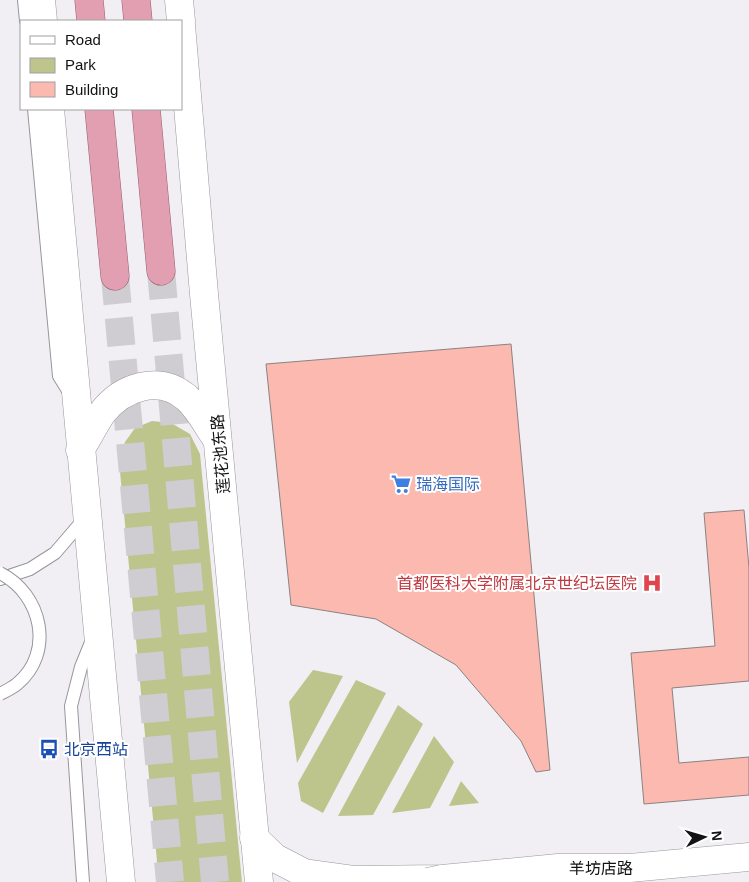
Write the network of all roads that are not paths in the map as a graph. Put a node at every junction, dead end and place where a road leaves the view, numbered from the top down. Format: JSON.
{"nodes":[{"id":1,"x":24,"y":0,"type":"edge"},
{"id":2,"x":41,"y":0,"type":"edge"},
{"id":3,"x":88,"y":0,"type":"edge"},
{"id":4,"x":136,"y":0,"type":"edge"},
{"id":5,"x":179,"y":0,"type":"edge"},
{"id":6,"x":26,"y":20,"type":"edge"},
{"id":7,"x":43,"y":20,"type":"edge"},
{"id":8,"x":90,"y":20,"type":"edge"},
{"id":9,"x":138,"y":20,"type":"edge"},
{"id":10,"x":181,"y":20,"type":"edge"},
{"id":11,"x":182,"y":37,"type":"edge"},
{"id":12,"x":34,"y":110,"type":"edge"},
{"id":13,"x":50,"y":110,"type":"edge"},
{"id":14,"x":99,"y":110,"type":"edge"},
{"id":15,"x":146,"y":110,"type":"edge"},
{"id":16,"x":161,"y":271,"type":"tunnel mouth"},
{"id":17,"x":115,"y":276,"type":"tunnel mouth"},
{"id":18,"x":76,"y":405,"type":"junction"},
{"id":19,"x":219,"y":442,"type":"junction"},
{"id":20,"x":80,"y":450,"type":"junction"},
{"id":21,"x":87,"y":516,"type":"junction"},
{"id":22,"x":0,"y":573,"type":"edge"},
{"id":23,"x":0,"y":579,"type":"edge"},
{"id":24,"x":97,"y":628,"type":"junction"},
{"id":25,"x":0,"y":694,"type":"edge"},
{"id":26,"x":254,"y":838,"type":"junction"},
{"id":27,"x":749,"y":857,"type":"edge"},
{"id":28,"x":435,"y":881,"type":"edge"},
{"id":29,"x":84,"y":882,"type":"edge"},
{"id":30,"x":121,"y":882,"type":"edge"},
{"id":31,"x":259,"y":882,"type":"edge"}],
"edges":[{"from":1,"to":6,"type":"lane"},
{"from":2,"to":7,"type":"street"},
{"from":3,"to":8,"type":"highway"},
{"from":4,"to":9,"type":"highway"},
{"from":5,"to":10,"type":"street"},
{"from":11,"to":19,"type":"street","name":"莲花池东路"},
{"from":12,"to":18,"type":"lane"},
{"from":13,"to":18,"type":"street"},
{"from":14,"to":17,"type":"highway"},
{"from":15,"to":16,"type":"highway"},
{"from":18,"to":20,"type":"street"},
{"from":19,"to":20,"type":"street"},
{"from":19,"to":26,"type":"street","name":"莲花池东路"},
{"from":20,"to":21,"type":"street"},
{"from":21,"to":23,"type":"lane"},
{"from":21,"to":24,"type":"street"},
{"from":22,"to":25,"type":"lane","bridge":true},
{"from":24,"to":29,"type":"lane"},
{"from":24,"to":30,"type":"street"},
{"from":26,"to":28,"type":"street","name":"羊坊店路","bridge":true},
{"from":26,"to":31,"type":"street","name":"莲花池东路"},
{"from":27,"to":28,"type":"street","name":"羊坊店路"}]}
